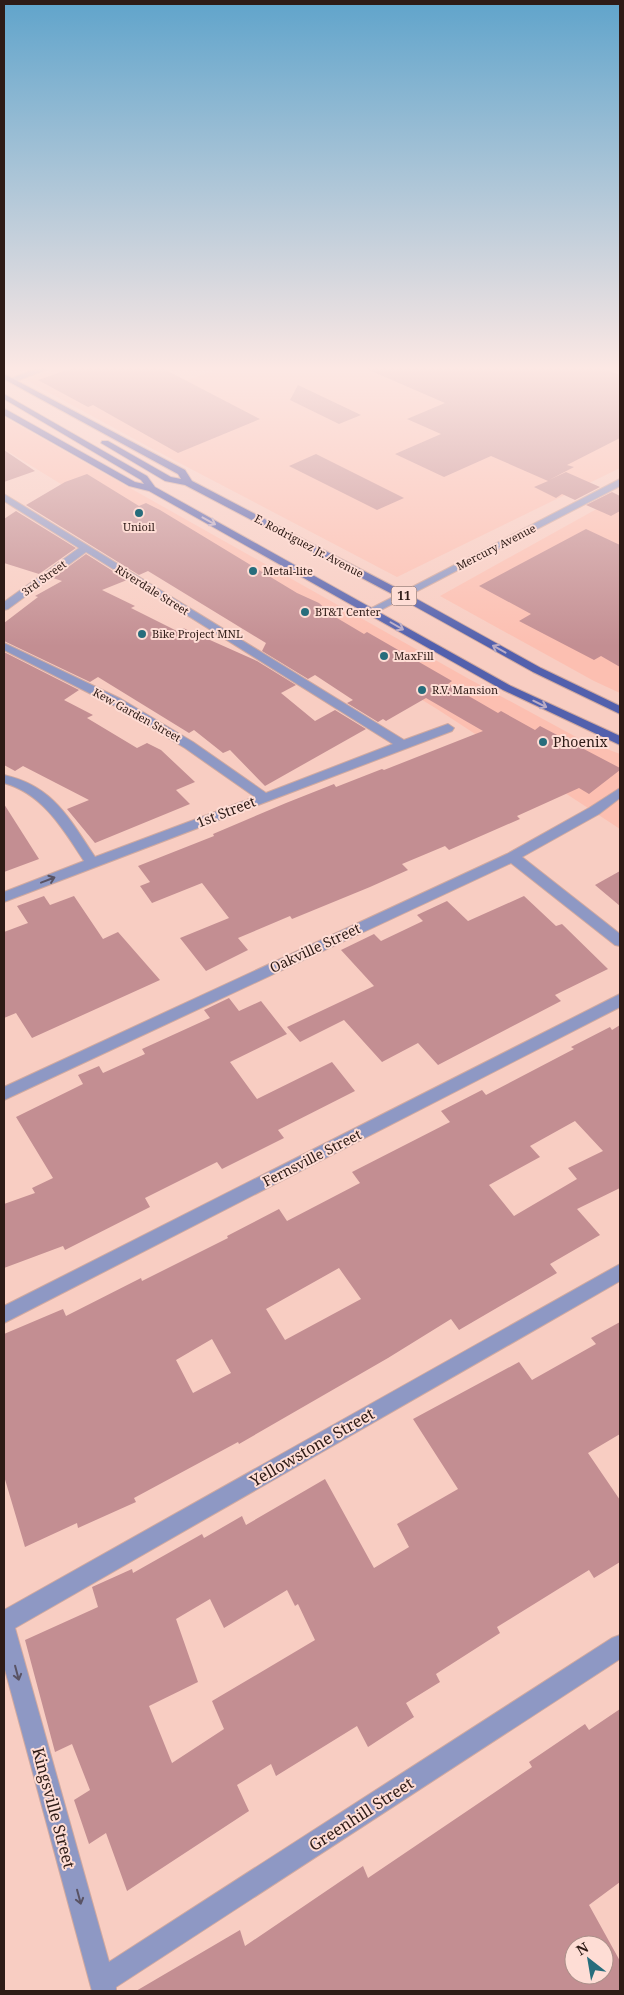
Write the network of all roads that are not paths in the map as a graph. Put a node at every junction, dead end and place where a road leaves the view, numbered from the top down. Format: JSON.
{"nodes":[{"id":1,"x":90,"y":460,"type":"edge"},
{"id":2,"x":113,"y":460,"type":"edge"},
{"id":3,"x":135,"y":460,"type":"edge"},
{"id":4,"x":159,"y":460,"type":"edge"},
{"id":5,"x":620,"y":482,"type":"edge"},
{"id":6,"x":188,"y":483,"type":"junction"},
{"id":7,"x":152,"y":489,"type":"junction"},
{"id":8,"x":6,"y":502,"type":"edge"},
{"id":9,"x":84,"y":548,"type":"junction"},
{"id":10,"x":402,"y":595,"type":"junction"},
{"id":11,"x":4,"y":607,"type":"edge"},
{"id":12,"x":371,"y":611,"type":"junction"},
{"id":13,"x":4,"y":646,"type":"edge"},
{"id":14,"x":620,"y":710,"type":"edge"},
{"id":15,"x":448,"y":728,"type":"dead end"},
{"id":16,"x":620,"y":741,"type":"edge"},
{"id":17,"x":403,"y":745,"type":"junction"},
{"id":18,"x":4,"y":779,"type":"edge"},
{"id":19,"x":620,"y":792,"type":"edge"},
{"id":20,"x":264,"y":797,"type":"junction"},
{"id":21,"x":512,"y":857,"type":"junction"},
{"id":22,"x":92,"y":863,"type":"junction"},
{"id":23,"x":4,"y":897,"type":"edge"},
{"id":24,"x":620,"y":941,"type":"edge"},
{"id":25,"x":620,"y":1000,"type":"edge"},
{"id":26,"x":4,"y":1094,"type":"edge"},
{"id":27,"x":620,"y":1272,"type":"edge"},
{"id":28,"x":4,"y":1315,"type":"edge"},
{"id":29,"x":4,"y":1624,"type":"edge"},
{"id":30,"x":620,"y":1646,"type":"edge"},
{"id":31,"x":103,"y":1986,"type":"edge"}],
"edges":[{"from":1,"to":7,"type":"main road","name":"E. Rodriguez Jr. Avenue","number":"11"},
{"from":2,"to":7,"type":"main road","number":"11"},
{"from":3,"to":6,"type":"main road","number":"11"},
{"from":4,"to":6,"type":"main road","name":"E. Rodriguez Jr. Avenue","number":"11"},
{"from":5,"to":10,"type":"street","name":"Mercury Avenue"},
{"from":6,"to":10,"type":"main road","name":"E. Rodriguez Jr. Avenue","number":"11"},
{"from":7,"to":12,"type":"main road","name":"E. Rodriguez Jr. Avenue","number":"11","one_way":true},
{"from":8,"to":9,"type":"street","name":"Riverdale Street"},
{"from":9,"to":11,"type":"street","name":"3rd Street"},
{"from":9,"to":17,"type":"street","name":"Riverdale Street"},
{"from":10,"to":12,"type":"street","name":"Mercury Avenue"},
{"from":14,"to":10,"type":"main road","name":"E. Rodriguez Jr. Avenue","number":"11","one_way":true},
{"from":12,"to":16,"type":"main road","name":"E. Rodriguez Jr. Avenue","number":"11","one_way":true},
{"from":13,"to":20,"type":"street","name":"Kew Garden Street"},
{"from":15,"to":17,"type":"street","name":"1st Street"},
{"from":17,"to":20,"type":"street","name":"1st Street"},
{"from":18,"to":22,"type":"street"},
{"from":19,"to":21,"type":"street","name":"Oakville Street"},
{"from":20,"to":22,"type":"street","name":"1st Street"},
{"from":21,"to":24,"type":"street"},
{"from":21,"to":26,"type":"street","name":"Oakville Street"},
{"from":23,"to":22,"type":"street","name":"1st Street","one_way":true},
{"from":25,"to":28,"type":"street","name":"Fernsville Street"},
{"from":27,"to":29,"type":"street","name":"Yellowstone Street"},
{"from":29,"to":31,"type":"street","name":"Kingsville Street","one_way":true},
{"from":30,"to":31,"type":"street","name":"Greenhill Street"}]}
